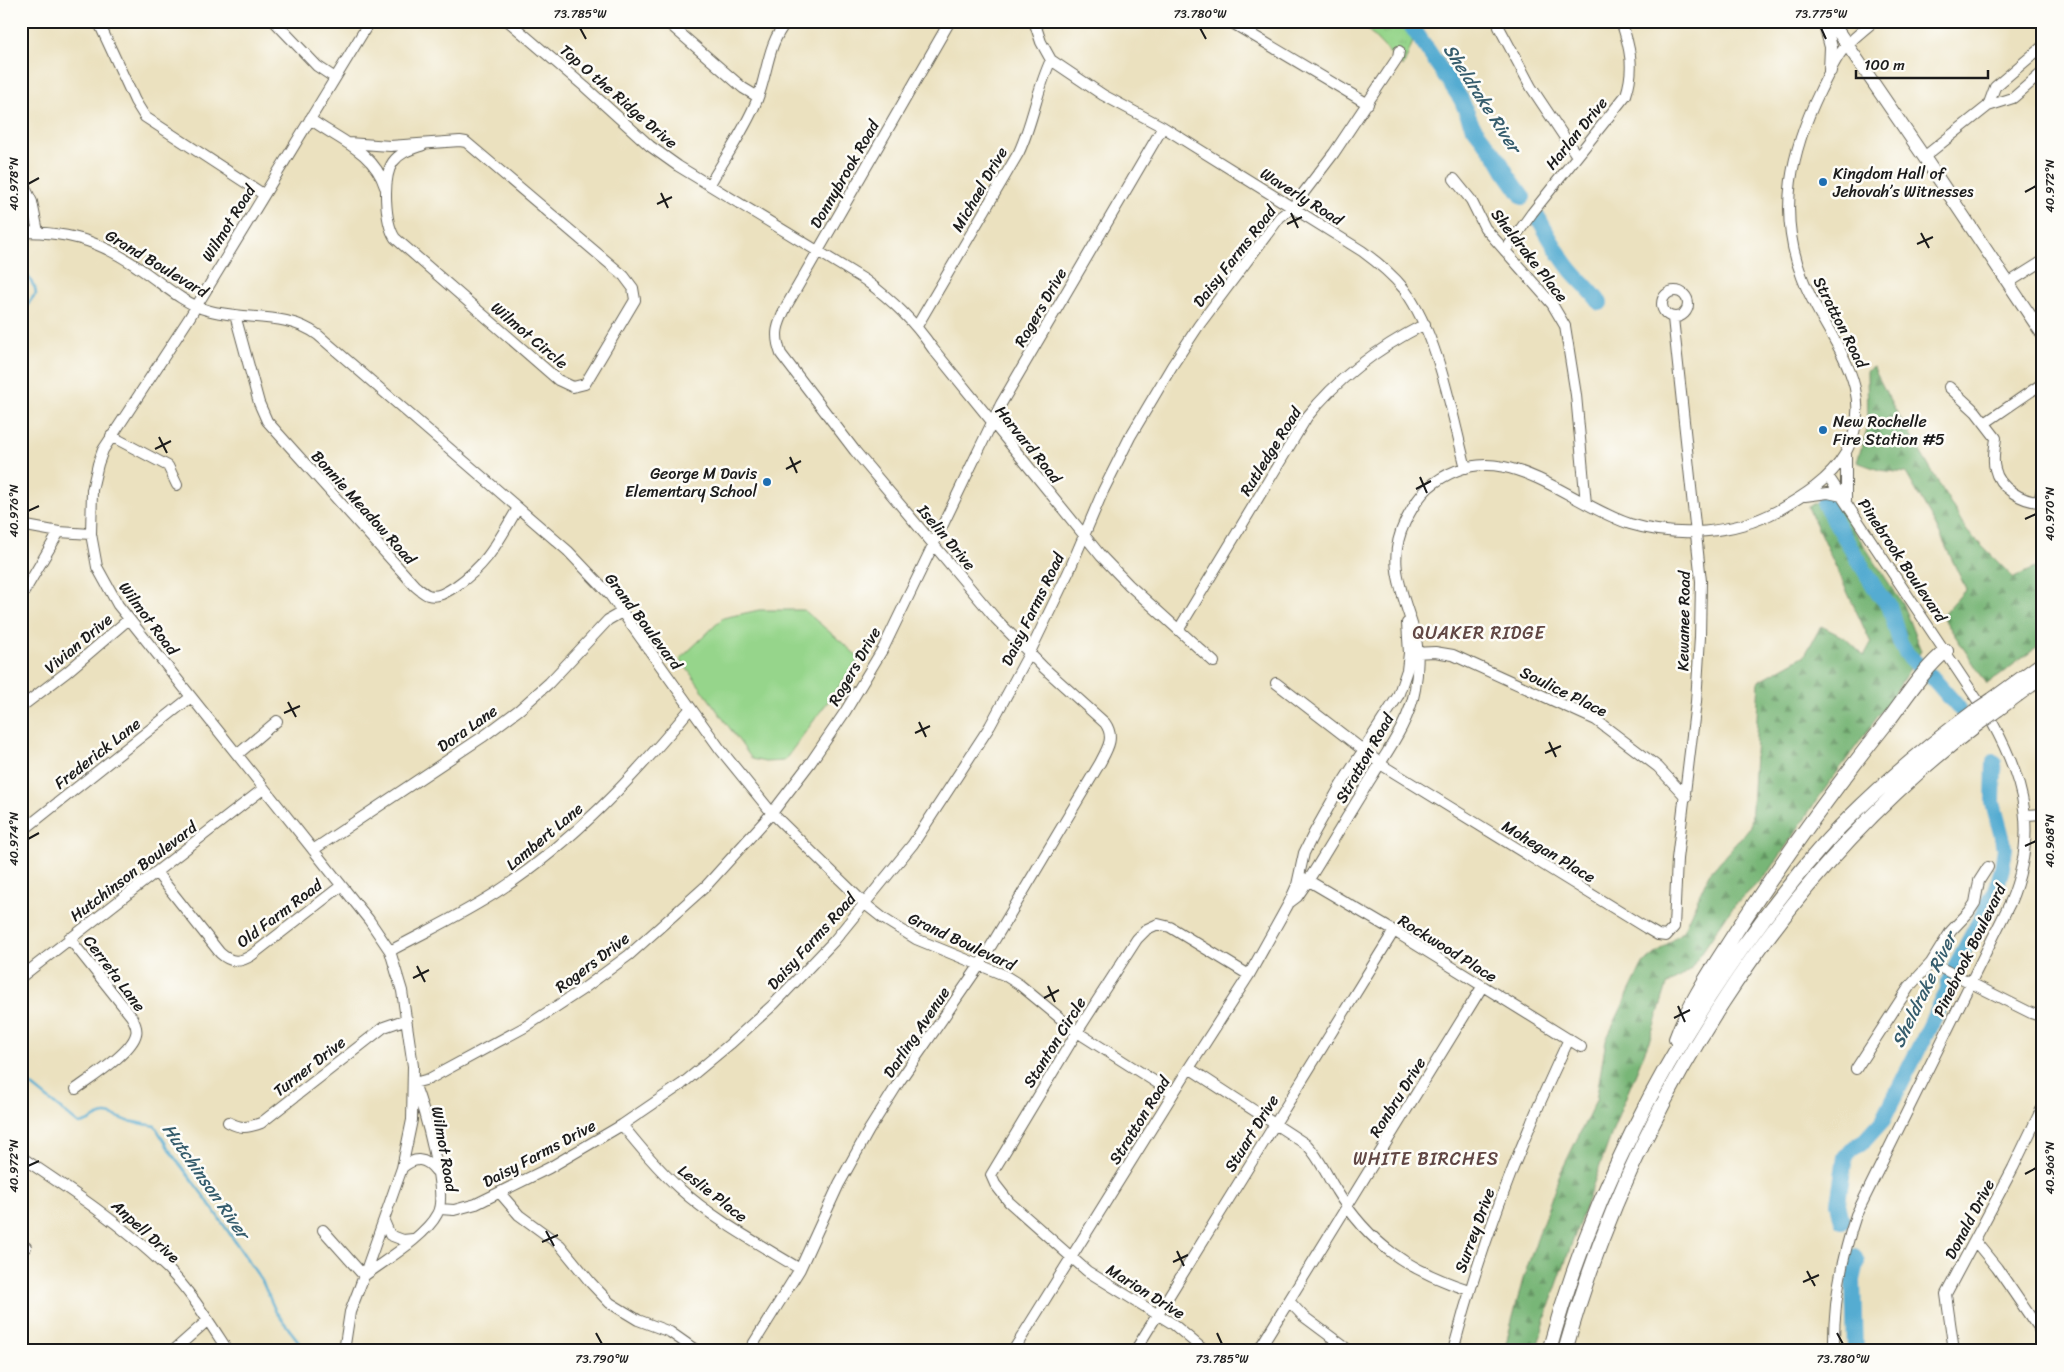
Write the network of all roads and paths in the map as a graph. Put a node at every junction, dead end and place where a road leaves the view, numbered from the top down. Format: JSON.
{"nodes":[{"id":1,"x":98,"y":21,"type":"edge"},
{"id":2,"x":274,"y":21,"type":"edge"},
{"id":3,"x":370,"y":21,"type":"edge"},
{"id":4,"x":508,"y":21,"type":"edge"},
{"id":5,"x":666,"y":21,"type":"edge"},
{"id":6,"x":787,"y":21,"type":"edge"},
{"id":7,"x":950,"y":21,"type":"edge"},
{"id":8,"x":1034,"y":21,"type":"edge"},
{"id":9,"x":1229,"y":21,"type":"edge"},
{"id":10,"x":1621,"y":21,"type":"edge"},
{"id":11,"x":1824,"y":21,"type":"edge"},
{"id":12,"x":1831,"y":21,"type":"edge"},
{"id":13,"x":1874,"y":21,"type":"edge"},
{"id":14,"x":1499,"y":27,"type":"dead end"},
{"id":15,"x":1848,"y":45,"type":"junction"},
{"id":16,"x":2043,"y":46,"type":"edge"},
{"id":17,"x":1399,"y":51,"type":"dead end"},
{"id":18,"x":1051,"y":60,"type":"junction"},
{"id":19,"x":1830,"y":71,"type":"junction"},
{"id":20,"x":2043,"y":72,"type":"edge"},
{"id":21,"x":335,"y":78,"type":"junction"},
{"id":22,"x":758,"y":97,"type":"junction"},
{"id":23,"x":1368,"y":104,"type":"junction"},
{"id":24,"x":1988,"y":106,"type":"junction"},
{"id":25,"x":310,"y":119,"type":"junction"},
{"id":26,"x":1163,"y":128,"type":"junction"},
{"id":27,"x":348,"y":143,"type":"junction"},
{"id":28,"x":423,"y":145,"type":"junction"},
{"id":29,"x":1577,"y":156,"type":"junction"},
{"id":30,"x":1924,"y":157,"type":"junction"},
{"id":31,"x":21,"y":179,"type":"edge"},
{"id":32,"x":1454,"y":179,"type":"dead end"},
{"id":33,"x":710,"y":184,"type":"junction"},
{"id":34,"x":386,"y":190,"type":"junction"},
{"id":35,"x":263,"y":194,"type":"junction"},
{"id":36,"x":1292,"y":208,"type":"junction"},
{"id":37,"x":21,"y":232,"type":"edge"},
{"id":38,"x":38,"y":232,"type":"junction"},
{"id":39,"x":818,"y":250,"type":"junction"},
{"id":40,"x":1505,"y":251,"type":"junction"},
{"id":41,"x":2043,"y":260,"type":"edge"},
{"id":42,"x":2008,"y":283,"type":"junction"},
{"id":43,"x":196,"y":305,"type":"junction"},
{"id":44,"x":235,"y":315,"type":"junction"},
{"id":45,"x":1673,"y":318,"type":"dead end"},
{"id":46,"x":1424,"y":324,"type":"junction"},
{"id":47,"x":917,"y":326,"type":"junction"},
{"id":48,"x":2043,"y":335,"type":"edge"},
{"id":49,"x":778,"y":345,"type":"joint"},
{"id":50,"x":2043,"y":383,"type":"edge"},
{"id":51,"x":1949,"y":387,"type":"dead end"},
{"id":52,"x":992,"y":423,"type":"junction"},
{"id":53,"x":1985,"y":423,"type":"junction"},
{"id":54,"x":111,"y":436,"type":"junction"},
{"id":55,"x":1846,"y":451,"type":"junction"},
{"id":56,"x":1466,"y":468,"type":"junction"},
{"id":57,"x":1828,"y":476,"type":"junction"},
{"id":58,"x":2043,"y":484,"type":"edge"},
{"id":59,"x":177,"y":485,"type":"dead end"},
{"id":60,"x":1801,"y":496,"type":"junction"},
{"id":61,"x":1844,"y":499,"type":"junction"},
{"id":62,"x":2041,"y":502,"type":"edge"},
{"id":63,"x":1586,"y":504,"type":"junction"},
{"id":64,"x":518,"y":508,"type":"junction"},
{"id":65,"x":21,"y":525,"type":"edge"},
{"id":66,"x":1696,"y":531,"type":"junction"},
{"id":67,"x":60,"y":532,"type":"junction"},
{"id":68,"x":91,"y":534,"type":"junction"},
{"id":69,"x":1084,"y":535,"type":"junction"},
{"id":70,"x":934,"y":545,"type":"junction"},
{"id":71,"x":21,"y":597,"type":"edge"},
{"id":72,"x":622,"y":612,"type":"junction"},
{"id":73,"x":129,"y":619,"type":"junction"},
{"id":74,"x":1179,"y":629,"type":"junction"},
{"id":75,"x":1946,"y":651,"type":"junction"},
{"id":76,"x":1030,"y":652,"type":"junction"},
{"id":77,"x":1413,"y":653,"type":"junction"},
{"id":78,"x":1214,"y":662,"type":"dead end"},
{"id":79,"x":2043,"y":663,"type":"edge"},
{"id":80,"x":2043,"y":676,"type":"edge"},
{"id":81,"x":1276,"y":683,"type":"dead end"},
{"id":82,"x":192,"y":697,"type":"junction"},
{"id":83,"x":1995,"y":704,"type":"junction"},
{"id":84,"x":21,"y":707,"type":"edge"},
{"id":85,"x":690,"y":709,"type":"junction"},
{"id":86,"x":1977,"y":717,"type":"junction"},
{"id":87,"x":277,"y":721,"type":"dead end"},
{"id":88,"x":1110,"y":733,"type":"joint"},
{"id":89,"x":1363,"y":750,"type":"junction"},
{"id":90,"x":238,"y":754,"type":"junction"},
{"id":91,"x":1380,"y":763,"type":"junction"},
{"id":92,"x":264,"y":789,"type":"junction"},
{"id":93,"x":1686,"y":797,"type":"junction"},
{"id":94,"x":772,"y":813,"type":"junction"},
{"id":95,"x":2043,"y":814,"type":"edge"},
{"id":96,"x":2026,"y":815,"type":"junction"},
{"id":97,"x":21,"y":832,"type":"edge"},
{"id":98,"x":313,"y":850,"type":"junction"},
{"id":99,"x":1988,"y":867,"type":"dead end"},
{"id":100,"x":156,"y":872,"type":"junction"},
{"id":101,"x":1304,"y":878,"type":"junction"},
{"id":102,"x":341,"y":886,"type":"junction"},
{"id":103,"x":1676,"y":895,"type":"joint"},
{"id":104,"x":865,"y":904,"type":"junction"},
{"id":105,"x":1394,"y":931,"type":"junction"},
{"id":106,"x":69,"y":938,"type":"junction"},
{"id":107,"x":390,"y":951,"type":"junction"},
{"id":108,"x":1931,"y":963,"type":"junction"},
{"id":109,"x":979,"y":966,"type":"junction"},
{"id":110,"x":1249,"y":975,"type":"junction"},
{"id":111,"x":21,"y":977,"type":"edge"},
{"id":112,"x":1970,"y":984,"type":"junction"},
{"id":113,"x":1482,"y":987,"type":"junction"},
{"id":114,"x":2043,"y":1018,"type":"edge"},
{"id":115,"x":407,"y":1019,"type":"junction"},
{"id":116,"x":1076,"y":1032,"type":"junction"},
{"id":117,"x":1569,"y":1039,"type":"junction"},
{"id":118,"x":1581,"y":1047,"type":"dead end"},
{"id":119,"x":1188,"y":1068,"type":"junction"},
{"id":120,"x":1856,"y":1069,"type":"dead end"},
{"id":121,"x":1661,"y":1077,"type":"junction"},
{"id":122,"x":414,"y":1083,"type":"junction"},
{"id":123,"x":76,"y":1089,"type":"dead end"},
{"id":124,"x":1173,"y":1093,"type":"junction"},
{"id":125,"x":2043,"y":1106,"type":"edge"},
{"id":126,"x":228,"y":1122,"type":"dead end"},
{"id":127,"x":1275,"y":1123,"type":"junction"},
{"id":128,"x":622,"y":1125,"type":"junction"},
{"id":129,"x":21,"y":1157,"type":"edge"},
{"id":130,"x":402,"y":1168,"type":"junction"},
{"id":131,"x":436,"y":1172,"type":"junction"},
{"id":132,"x":500,"y":1193,"type":"junction"},
{"id":133,"x":1347,"y":1207,"type":"junction"},
{"id":134,"x":440,"y":1208,"type":"junction"},
{"id":135,"x":384,"y":1221,"type":"junction"},
{"id":136,"x":323,"y":1230,"type":"dead end"},
{"id":137,"x":413,"y":1239,"type":"junction"},
{"id":138,"x":1975,"y":1241,"type":"junction"},
{"id":139,"x":1070,"y":1258,"type":"junction"},
{"id":140,"x":800,"y":1269,"type":"junction"},
{"id":141,"x":364,"y":1276,"type":"junction"},
{"id":142,"x":1468,"y":1290,"type":"junction"},
{"id":143,"x":1289,"y":1301,"type":"junction"},
{"id":144,"x":1157,"y":1314,"type":"junction"},
{"id":145,"x":208,"y":1320,"type":"junction"},
{"id":146,"x":2043,"y":1335,"type":"edge"},
{"id":147,"x":173,"y":1351,"type":"edge"},
{"id":148,"x":228,"y":1351,"type":"edge"},
{"id":149,"x":344,"y":1351,"type":"edge"},
{"id":150,"x":697,"y":1351,"type":"edge"},
{"id":151,"x":749,"y":1351,"type":"edge"},
{"id":152,"x":1012,"y":1351,"type":"edge"},
{"id":153,"x":1134,"y":1351,"type":"edge"},
{"id":154,"x":1204,"y":1351,"type":"edge"},
{"id":155,"x":1258,"y":1351,"type":"edge"},
{"id":156,"x":1350,"y":1351,"type":"edge"},
{"id":157,"x":1453,"y":1351,"type":"edge"},
{"id":158,"x":1549,"y":1351,"type":"edge"},
{"id":159,"x":1565,"y":1351,"type":"edge"},
{"id":160,"x":1834,"y":1351,"type":"edge"},
{"id":161,"x":1954,"y":1351,"type":"edge"}],
"edges":[{"from":1,"to":35,"type":"street"},
{"from":2,"to":21,"type":"street"},
{"from":3,"to":21,"type":"street","name":"Wilmot Road"},
{"from":4,"to":33,"type":"street","name":"Top O the Ridge Drive"},
{"from":5,"to":22,"type":"street"},
{"from":6,"to":22,"type":"street"},
{"from":7,"to":39,"type":"street","name":"Donnybrook Road"},
{"from":8,"to":18,"type":"street","name":"Waverly Road"},
{"from":9,"to":23,"type":"street"},
{"from":10,"to":29,"type":"street","name":"Harlan Drive"},
{"from":11,"to":19,"type":"main road"},
{"from":12,"to":15,"type":"main road"},
{"from":13,"to":15,"type":"street","name":"Stratton Road"},
{"from":14,"to":29,"type":"street"},
{"from":15,"to":19,"type":"street","name":"Stratton Road"},
{"from":15,"to":30,"type":"main road"},
{"from":16,"to":24,"type":"street"},
{"from":17,"to":23,"type":"street","name":"Daisy Farms Road"},
{"from":18,"to":26,"type":"street","name":"Waverly Road"},
{"from":18,"to":47,"type":"street","name":"Michael Drive"},
{"from":19,"to":55,"type":"street","name":"Stratton Road"},
{"from":20,"to":24,"type":"street"},
{"from":21,"to":25,"type":"street","name":"Wilmot Road"},
{"from":22,"to":33,"type":"street"},
{"from":23,"to":36,"type":"street","name":"Daisy Farms Road"},
{"from":24,"to":30,"type":"street"},
{"from":25,"to":27,"type":"street","name":"Wilmot Circle"},
{"from":25,"to":35,"type":"street","name":"Wilmot Road"},
{"from":26,"to":36,"type":"street","name":"Waverly Road"},
{"from":26,"to":52,"type":"street","name":"Rogers Drive"},
{"from":27,"to":28,"type":"street","name":"Wilmot Circle"},
{"from":27,"to":34,"type":"street","name":"Wilmot Circle"},
{"from":28,"to":34,"type":"street","name":"Wilmot Circle"},
{"from":28,"to":34,"type":"street","name":"Wilmot Circle"},
{"from":29,"to":40,"type":"street","name":"Harlan Drive"},
{"from":30,"to":42,"type":"main road"},
{"from":31,"to":38,"type":"street"},
{"from":32,"to":40,"type":"street","name":"Sheldrake Place"},
{"from":33,"to":39,"type":"street","name":"Top O the Ridge Drive"},
{"from":35,"to":43,"type":"street","name":"Wilmot Road"},
{"from":36,"to":46,"type":"street","name":"Waverly Road"},
{"from":36,"to":69,"type":"street","name":"Daisy Farms Road"},
{"from":37,"to":38,"type":"street","name":"Grand Boulevard"},
{"from":38,"to":43,"type":"street","name":"Grand Boulevard"},
{"from":39,"to":47,"type":"street","name":"Harvard Road"},
{"from":39,"to":49,"type":"street","name":"Donnybrook Road"},
{"from":40,"to":63,"type":"street","name":"Sheldrake Place"},
{"from":41,"to":42,"type":"street"},
{"from":42,"to":48,"type":"main road"},
{"from":43,"to":44,"type":"street","name":"Grand Boulevard"},
{"from":43,"to":54,"type":"street","name":"Wilmot Road"},
{"from":44,"to":64,"type":"street","name":"Grand Boulevard"},
{"from":44,"to":64,"type":"street","name":"Bonnie Meadow Road"},
{"from":45,"to":66,"type":"street","name":"Kewanee Road"},
{"from":46,"to":56,"type":"street","name":"Waverly Road"},
{"from":46,"to":74,"type":"street","name":"Rutledge Road"},
{"from":47,"to":52,"type":"street","name":"Harvard Road"},
{"from":49,"to":70,"type":"street","name":"Iselin Drive"},
{"from":50,"to":53,"type":"street"},
{"from":51,"to":53,"type":"street"},
{"from":52,"to":69,"type":"street","name":"Harvard Road"},
{"from":52,"to":70,"type":"street","name":"Rogers Drive"},
{"from":53,"to":62,"type":"street"},
{"from":54,"to":59,"type":"street"},
{"from":54,"to":68,"type":"street","name":"Wilmot Road"},
{"from":55,"to":57,"type":"street","name":"Stratton Road"},
{"from":55,"to":61,"type":"street"},
{"from":56,"to":63,"type":"street","name":"Stratton Road"},
{"from":56,"to":77,"type":"street","name":"Stratton Road"},
{"from":57,"to":60,"type":"street","name":"Stratton Road"},
{"from":57,"to":61,"type":"street","name":"Pinebrook Boulevard"},
{"from":58,"to":62,"type":"street"},
{"from":60,"to":61,"type":"street"},
{"from":60,"to":66,"type":"street","name":"Stratton Road"},
{"from":61,"to":75,"type":"street","name":"Pinebrook Boulevard"},
{"from":63,"to":66,"type":"street","name":"Stratton Road"},
{"from":64,"to":72,"type":"street","name":"Grand Boulevard"},
{"from":65,"to":67,"type":"street"},
{"from":66,"to":93,"type":"street","name":"Kewanee Road"},
{"from":67,"to":68,"type":"street"},
{"from":67,"to":71,"type":"street"},
{"from":68,"to":73,"type":"street","name":"Wilmot Road"},
{"from":69,"to":74,"type":"street","name":"Harvard Road"},
{"from":69,"to":76,"type":"street","name":"Daisy Farms Road"},
{"from":70,"to":76,"type":"street","name":"Iselin Drive"},
{"from":70,"to":94,"type":"street","name":"Rogers Drive"},
{"from":72,"to":85,"type":"street","name":"Grand Boulevard"},
{"from":72,"to":98,"type":"street","name":"Dora Lane"},
{"from":73,"to":82,"type":"street","name":"Wilmot Road"},
{"from":73,"to":84,"type":"street","name":"Vivian Drive"},
{"from":74,"to":78,"type":"street","name":"Harvard Road"},
{"from":75,"to":96,"type":"street","name":"Pinebrook Boulevard"},
{"from":75,"to":121,"type":"highway"},
{"from":76,"to":88,"type":"street","name":"Iselin Drive"},
{"from":76,"to":104,"type":"street","name":"Daisy Farms Road"},
{"from":77,"to":89,"type":"street","name":"Stratton Road"},
{"from":77,"to":91,"type":"street","name":"Stratton Road"},
{"from":77,"to":93,"type":"street","name":"Soulice Place"},
{"from":79,"to":83,"type":"highway"},
{"from":80,"to":83,"type":"highway"},
{"from":81,"to":89,"type":"street"},
{"from":82,"to":90,"type":"street","name":"Wilmot Road"},
{"from":82,"to":97,"type":"street","name":"Frederick Lane"},
{"from":83,"to":86,"type":"highway","bridge":true},
{"from":85,"to":94,"type":"street","name":"Grand Boulevard"},
{"from":85,"to":107,"type":"street","name":"Lambert Lane"},
{"from":86,"to":121,"type":"highway"},
{"from":86,"to":159,"type":"highway"},
{"from":87,"to":90,"type":"street"},
{"from":88,"to":109,"type":"street","name":"Darling Avenue"},
{"from":89,"to":91,"type":"street"},
{"from":89,"to":101,"type":"street","name":"Stratton Road"},
{"from":90,"to":92,"type":"street","name":"Wilmot Road"},
{"from":91,"to":101,"type":"street","name":"Stratton Road"},
{"from":91,"to":103,"type":"street","name":"Mohegan Place"},
{"from":92,"to":98,"type":"street","name":"Wilmot Road"},
{"from":92,"to":100,"type":"street","name":"Hutchinson Boulevard"},
{"from":93,"to":103,"type":"street","name":"Kewanee Road"},
{"from":94,"to":104,"type":"street","name":"Grand Boulevard"},
{"from":94,"to":122,"type":"street","name":"Rogers Drive"},
{"from":95,"to":96,"type":"street"},
{"from":96,"to":112,"type":"street","name":"Pinebrook Boulevard"},
{"from":98,"to":102,"type":"street","name":"Wilmot Road"},
{"from":99,"to":108,"type":"street"},
{"from":100,"to":102,"type":"street","name":"Old Farm Road"},
{"from":100,"to":106,"type":"street","name":"Hutchinson Boulevard"},
{"from":101,"to":105,"type":"street","name":"Rockwood Place"},
{"from":101,"to":110,"type":"street","name":"Stratton Road"},
{"from":102,"to":107,"type":"street","name":"Wilmot Road"},
{"from":104,"to":109,"type":"street","name":"Grand Boulevard"},
{"from":104,"to":128,"type":"street","name":"Daisy Farms Road"},
{"from":105,"to":113,"type":"street","name":"Rockwood Place"},
{"from":105,"to":127,"type":"street","name":"Stuart Drive"},
{"from":106,"to":111,"type":"street","name":"Hutchinson Boulevard"},
{"from":106,"to":123,"type":"street","name":"Cerreta Lane"},
{"from":107,"to":115,"type":"street","name":"Wilmot Road"},
{"from":108,"to":112,"type":"street"},
{"from":108,"to":120,"type":"street"},
{"from":109,"to":116,"type":"street","name":"Grand Boulevard"},
{"from":109,"to":140,"type":"street","name":"Darling Avenue"},
{"from":110,"to":116,"type":"street","name":"Stanton Circle"},
{"from":110,"to":119,"type":"street","name":"Stratton Road"},
{"from":112,"to":114,"type":"street"},
{"from":112,"to":160,"type":"street","name":"Pinebrook Boulevard"},
{"from":113,"to":117,"type":"street","name":"Rockwood Place"},
{"from":113,"to":133,"type":"street","name":"Ronbru Drive"},
{"from":115,"to":122,"type":"street","name":"Wilmot Road"},
{"from":115,"to":126,"type":"street","name":"Turner Drive"},
{"from":116,"to":124,"type":"street","name":"Grand Boulevard"},
{"from":116,"to":139,"type":"street","name":"Stanton Circle"},
{"from":117,"to":118,"type":"street","name":"Rockwood Place"},
{"from":117,"to":142,"type":"street","name":"Surrey Drive"},
{"from":119,"to":124,"type":"street","name":"Stratton Road"},
{"from":119,"to":127,"type":"street"},
{"from":121,"to":158,"type":"highway"},
{"from":122,"to":130,"type":"street","name":"Wilmot Road"},
{"from":122,"to":131,"type":"street","name":"Wilmot Road"},
{"from":124,"to":139,"type":"street","name":"Stratton Road"},
{"from":125,"to":138,"type":"street","name":"Donald Drive"},
{"from":127,"to":133,"type":"street"},
{"from":127,"to":144,"type":"street","name":"Stuart Drive"},
{"from":128,"to":132,"type":"street","name":"Daisy Farms Drive"},
{"from":128,"to":140,"type":"street","name":"Leslie Place"},
{"from":129,"to":145,"type":"street","name":"Anpell Drive"},
{"from":130,"to":131,"type":"street"},
{"from":130,"to":135,"type":"street","name":"Wilmot Road"},
{"from":131,"to":134,"type":"street","name":"Wilmot Road"},
{"from":132,"to":134,"type":"street","name":"Daisy Farms Drive"},
{"from":132,"to":150,"type":"street"},
{"from":133,"to":142,"type":"street"},
{"from":133,"to":143,"type":"street","name":"Ronbru Drive"},
{"from":134,"to":137,"type":"street","name":"Wilmot Road"},
{"from":135,"to":137,"type":"street"},
{"from":135,"to":141,"type":"street","name":"Wilmot Road"},
{"from":136,"to":141,"type":"street"},
{"from":137,"to":141,"type":"street","name":"Wilmot Road"},
{"from":138,"to":146,"type":"street"},
{"from":138,"to":161,"type":"street","name":"Donald Drive"},
{"from":139,"to":144,"type":"street","name":"Marion Drive"},
{"from":139,"to":152,"type":"street","name":"Stratton Road"},
{"from":140,"to":151,"type":"street","name":"Darling Avenue"},
{"from":141,"to":149,"type":"street","name":"Wilmot Road"},
{"from":142,"to":157,"type":"street","name":"Surrey Drive"},
{"from":143,"to":155,"type":"street","name":"Ronbru Drive"},
{"from":143,"to":156,"type":"street"},
{"from":144,"to":153,"type":"street","name":"Stuart Drive"},
{"from":144,"to":154,"type":"street","name":"Marion Drive"},
{"from":145,"to":147,"type":"street"},
{"from":145,"to":148,"type":"street","name":"Anpell Drive"}]}
